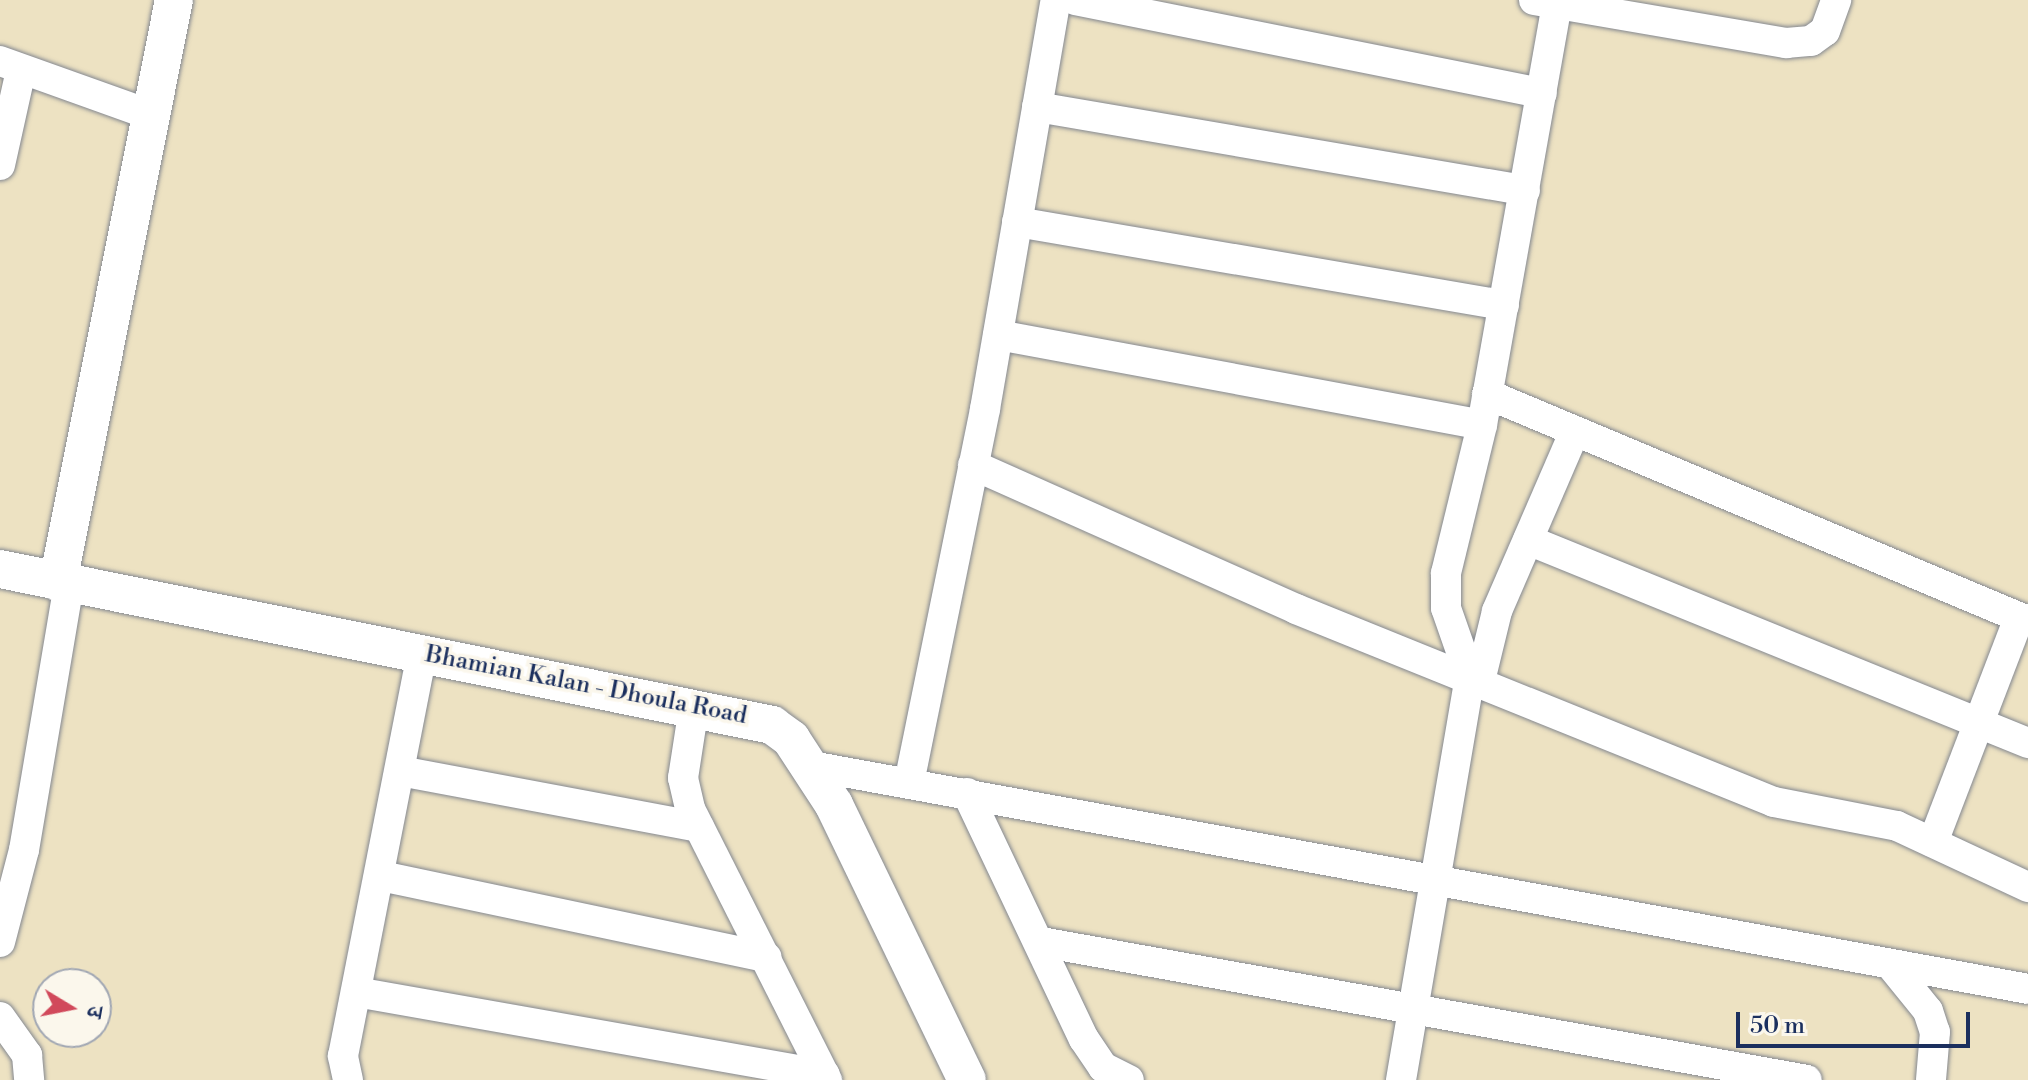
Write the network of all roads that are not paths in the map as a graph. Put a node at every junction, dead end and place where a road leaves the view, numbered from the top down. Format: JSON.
{"nodes":[{"id":1,"x":174,"y":0,"type":"edge"},
{"id":2,"x":1056,"y":0,"type":"edge"},
{"id":3,"x":1075,"y":0,"type":"edge"},
{"id":4,"x":1682,"y":0,"type":"edge"},
{"id":5,"x":1836,"y":0,"type":"edge"},
{"id":6,"x":1546,"y":2,"type":"edge"},
{"id":7,"x":1656,"y":21,"type":"junction"},
{"id":8,"x":11,"y":66,"type":"edge"},
{"id":9,"x":1542,"y":93,"type":"junction"},
{"id":10,"x":1037,"y":107,"type":"junction"},
{"id":11,"x":151,"y":115,"type":"junction"},
{"id":12,"x":0,"y":165,"type":"edge"},
{"id":13,"x":1525,"y":190,"type":"junction"},
{"id":14,"x":1017,"y":222,"type":"junction"},
{"id":15,"x":1504,"y":305,"type":"junction"},
{"id":16,"x":998,"y":335,"type":"junction"},
{"id":17,"x":1487,"y":394,"type":"junction"},
{"id":18,"x":1482,"y":425,"type":"junction"},
{"id":19,"x":1575,"y":431,"type":"junction"},
{"id":20,"x":973,"y":465,"type":"junction"},
{"id":21,"x":1528,"y":540,"type":"junction"},
{"id":22,"x":0,"y":569,"type":"edge"},
{"id":23,"x":63,"y":583,"type":"junction"},
{"id":24,"x":2024,"y":619,"type":"edge"},
{"id":25,"x":422,"y":653,"type":"junction"},
{"id":26,"x":1475,"y":679,"type":"junction"},
{"id":27,"x":694,"y":707,"type":"junction"},
{"id":28,"x":1980,"y":724,"type":"junction"},
{"id":29,"x":2028,"y":743,"type":"edge"},
{"id":30,"x":811,"y":766,"type":"junction"},
{"id":31,"x":400,"y":771,"type":"junction"},
{"id":32,"x":909,"y":783,"type":"junction"},
{"id":33,"x":967,"y":793,"type":"junction"},
{"id":34,"x":699,"y":827,"type":"junction"},
{"id":35,"x":1933,"y":842,"type":"junction"},
{"id":36,"x":381,"y":876,"type":"junction"},
{"id":37,"x":1438,"y":881,"type":"junction"},
{"id":38,"x":2028,"y":887,"type":"edge"},
{"id":39,"x":0,"y":942,"type":"edge"},
{"id":40,"x":1041,"y":942,"type":"junction"},
{"id":41,"x":767,"y":957,"type":"junction"},
{"id":42,"x":1890,"y":964,"type":"junction"},
{"id":43,"x":2028,"y":989,"type":"edge"},
{"id":44,"x":356,"y":992,"type":"junction"},
{"id":45,"x":1414,"y":1009,"type":"junction"},
{"id":46,"x":0,"y":1017,"type":"edge"},
{"id":47,"x":826,"y":1078,"type":"edge"},
{"id":48,"x":29,"y":1080,"type":"edge"},
{"id":49,"x":348,"y":1080,"type":"edge"},
{"id":50,"x":967,"y":1080,"type":"edge"},
{"id":51,"x":1129,"y":1080,"type":"edge"},
{"id":52,"x":1401,"y":1080,"type":"edge"},
{"id":53,"x":1807,"y":1080,"type":"edge"},
{"id":54,"x":1931,"y":1080,"type":"edge"}],
"edges":[{"from":1,"to":11,"type":"street"},
{"from":2,"to":10,"type":"street"},
{"from":3,"to":9,"type":"street"},
{"from":4,"to":7,"type":"street"},
{"from":5,"to":7,"type":"street"},
{"from":6,"to":7,"type":"street"},
{"from":6,"to":9,"type":"street"},
{"from":8,"to":11,"type":"street"},
{"from":8,"to":12,"type":"street"},
{"from":9,"to":13,"type":"street"},
{"from":10,"to":13,"type":"street"},
{"from":10,"to":14,"type":"street"},
{"from":11,"to":23,"type":"street"},
{"from":13,"to":15,"type":"street"},
{"from":14,"to":15,"type":"street"},
{"from":14,"to":16,"type":"street"},
{"from":15,"to":17,"type":"street"},
{"from":16,"to":18,"type":"street"},
{"from":16,"to":20,"type":"street"},
{"from":17,"to":18,"type":"street"},
{"from":17,"to":19,"type":"street"},
{"from":18,"to":26,"type":"street"},
{"from":19,"to":21,"type":"street"},
{"from":19,"to":24,"type":"street"},
{"from":20,"to":26,"type":"street"},
{"from":20,"to":32,"type":"street"},
{"from":21,"to":26,"type":"street"},
{"from":21,"to":28,"type":"street"},
{"from":22,"to":23,"type":"street","name":"Bhamian Kalan - Dhoula Road"},
{"from":23,"to":25,"type":"street","name":"Bhamian Kalan - Dhoula Road"},
{"from":23,"to":39,"type":"street"},
{"from":24,"to":28,"type":"street"},
{"from":25,"to":27,"type":"street","name":"Bhamian Kalan - Dhoula Road"},
{"from":25,"to":31,"type":"street"},
{"from":26,"to":35,"type":"street"},
{"from":26,"to":37,"type":"street"},
{"from":27,"to":30,"type":"street","name":"Bhamian Kalan - Dhoula Road"},
{"from":27,"to":34,"type":"street"},
{"from":28,"to":29,"type":"street"},
{"from":28,"to":35,"type":"street"},
{"from":30,"to":32,"type":"street"},
{"from":30,"to":50,"type":"street","name":"Bhamian Kalan - Dhoula Road"},
{"from":31,"to":34,"type":"street"},
{"from":31,"to":36,"type":"street"},
{"from":32,"to":33,"type":"street"},
{"from":33,"to":37,"type":"street"},
{"from":33,"to":40,"type":"street"},
{"from":34,"to":41,"type":"street"},
{"from":35,"to":38,"type":"street"},
{"from":36,"to":41,"type":"street"},
{"from":36,"to":44,"type":"street"},
{"from":37,"to":42,"type":"street"},
{"from":37,"to":45,"type":"street"},
{"from":40,"to":45,"type":"street"},
{"from":40,"to":51,"type":"street"},
{"from":41,"to":47,"type":"street"},
{"from":42,"to":43,"type":"street"},
{"from":42,"to":54,"type":"street"},
{"from":44,"to":47,"type":"street"},
{"from":44,"to":49,"type":"street"},
{"from":45,"to":52,"type":"street"},
{"from":45,"to":53,"type":"street"},
{"from":46,"to":48,"type":"street"}]}
